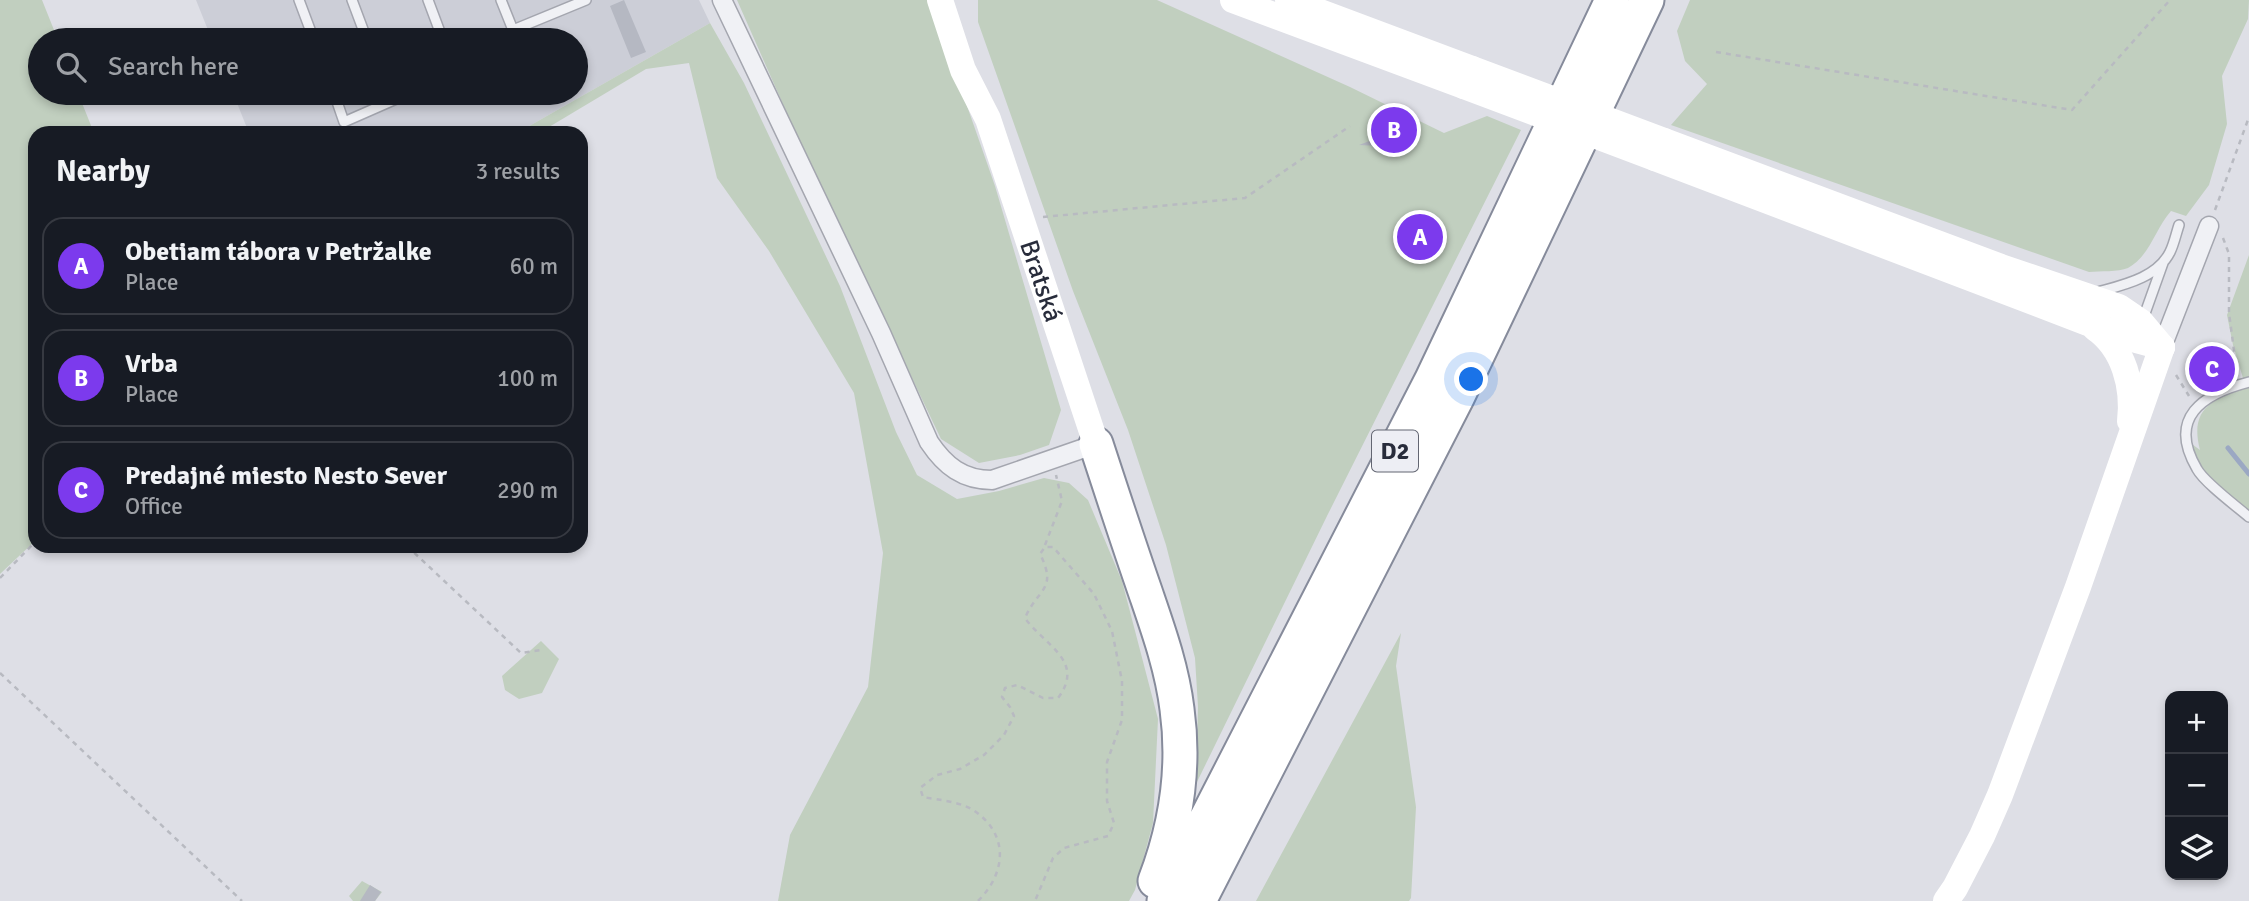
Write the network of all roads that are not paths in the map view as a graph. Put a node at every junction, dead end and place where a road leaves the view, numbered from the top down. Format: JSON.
{"nodes":[{"id":1,"x":299,"y":0,"type":"edge"},
{"id":2,"x":352,"y":0,"type":"edge"},
{"id":3,"x":428,"y":0,"type":"edge"},
{"id":4,"x":501,"y":0,"type":"edge"},
{"id":5,"x":586,"y":0,"type":"edge"},
{"id":6,"x":722,"y":0,"type":"edge"},
{"id":7,"x":940,"y":0,"type":"edge"},
{"id":8,"x":959,"y":0,"type":"edge"},
{"id":9,"x":1233,"y":0,"type":"edge"},
{"id":10,"x":1288,"y":0,"type":"edge"},
{"id":11,"x":1612,"y":0,"type":"edge"},
{"id":12,"x":1647,"y":0,"type":"edge"},
{"id":13,"x":310,"y":28,"type":"edge"},
{"id":14,"x":362,"y":28,"type":"edge"},
{"id":15,"x":438,"y":28,"type":"edge"},
{"id":16,"x":512,"y":28,"type":"edge"},
{"id":17,"x":518,"y":28,"type":"edge"},
{"id":18,"x":1468,"y":78,"type":"junction"},
{"id":19,"x":338,"y":105,"type":"edge"},
{"id":20,"x":374,"y":105,"type":"edge"},
{"id":21,"x":988,"y":119,"type":"junction"},
{"id":22,"x":1660,"y":149,"type":"junction"},
{"id":23,"x":2179,"y":225,"type":"dead end"},
{"id":24,"x":2216,"y":232,"type":"road end"},
{"id":25,"x":2164,"y":262,"type":"junction"},
{"id":26,"x":2084,"y":295,"type":"junction"},
{"id":27,"x":2141,"y":322,"type":"junction"},
{"id":28,"x":2088,"y":323,"type":"junction"},
{"id":29,"x":2162,"y":347,"type":"junction"},
{"id":30,"x":2249,"y":382,"type":"edge"},
{"id":31,"x":1096,"y":444,"type":"junction"},
{"id":32,"x":2128,"y":447,"type":"junction"},
{"id":33,"x":2249,"y":517,"type":"edge"},
{"id":34,"x":1201,"y":899,"type":"edge"},
{"id":35,"x":1145,"y":901,"type":"edge"},
{"id":36,"x":1164,"y":901,"type":"edge"},
{"id":37,"x":1946,"y":901,"type":"edge"}],
"edges":[{"from":1,"to":13,"type":"lane"},
{"from":2,"to":14,"type":"lane"},
{"from":3,"to":15,"type":"lane"},
{"from":4,"to":16,"type":"lane"},
{"from":5,"to":17,"type":"lane"},
{"from":6,"to":31,"type":"street"},
{"from":7,"to":21,"type":"main road","name":"Bratská"},
{"from":8,"to":21,"type":"main road","name":"Bratská"},
{"from":9,"to":18,"type":"main road"},
{"from":10,"to":18,"type":"main road"},
{"from":11,"to":36,"type":"highway","number":"D2"},
{"from":12,"to":34,"type":"highway","number":"D2"},
{"from":18,"to":22,"type":"main road","bridge":true},
{"from":19,"to":20,"type":"lane"},
{"from":21,"to":31,"type":"main road","name":"Bratská"},
{"from":22,"to":26,"type":"main road"},
{"from":22,"to":28,"type":"main road"},
{"from":23,"to":25,"type":"lane"},
{"from":24,"to":29,"type":"street"},
{"from":25,"to":26,"type":"lane"},
{"from":25,"to":27,"type":"lane"},
{"from":26,"to":27,"type":"main road"},
{"from":27,"to":29,"type":"main road"},
{"from":28,"to":29,"type":"main road"},
{"from":28,"to":32,"type":"main road"},
{"from":29,"to":32,"type":"main road"},
{"from":30,"to":33,"type":"lane"},
{"from":31,"to":35,"type":"highway"},
{"from":32,"to":37,"type":"main road"}]}
